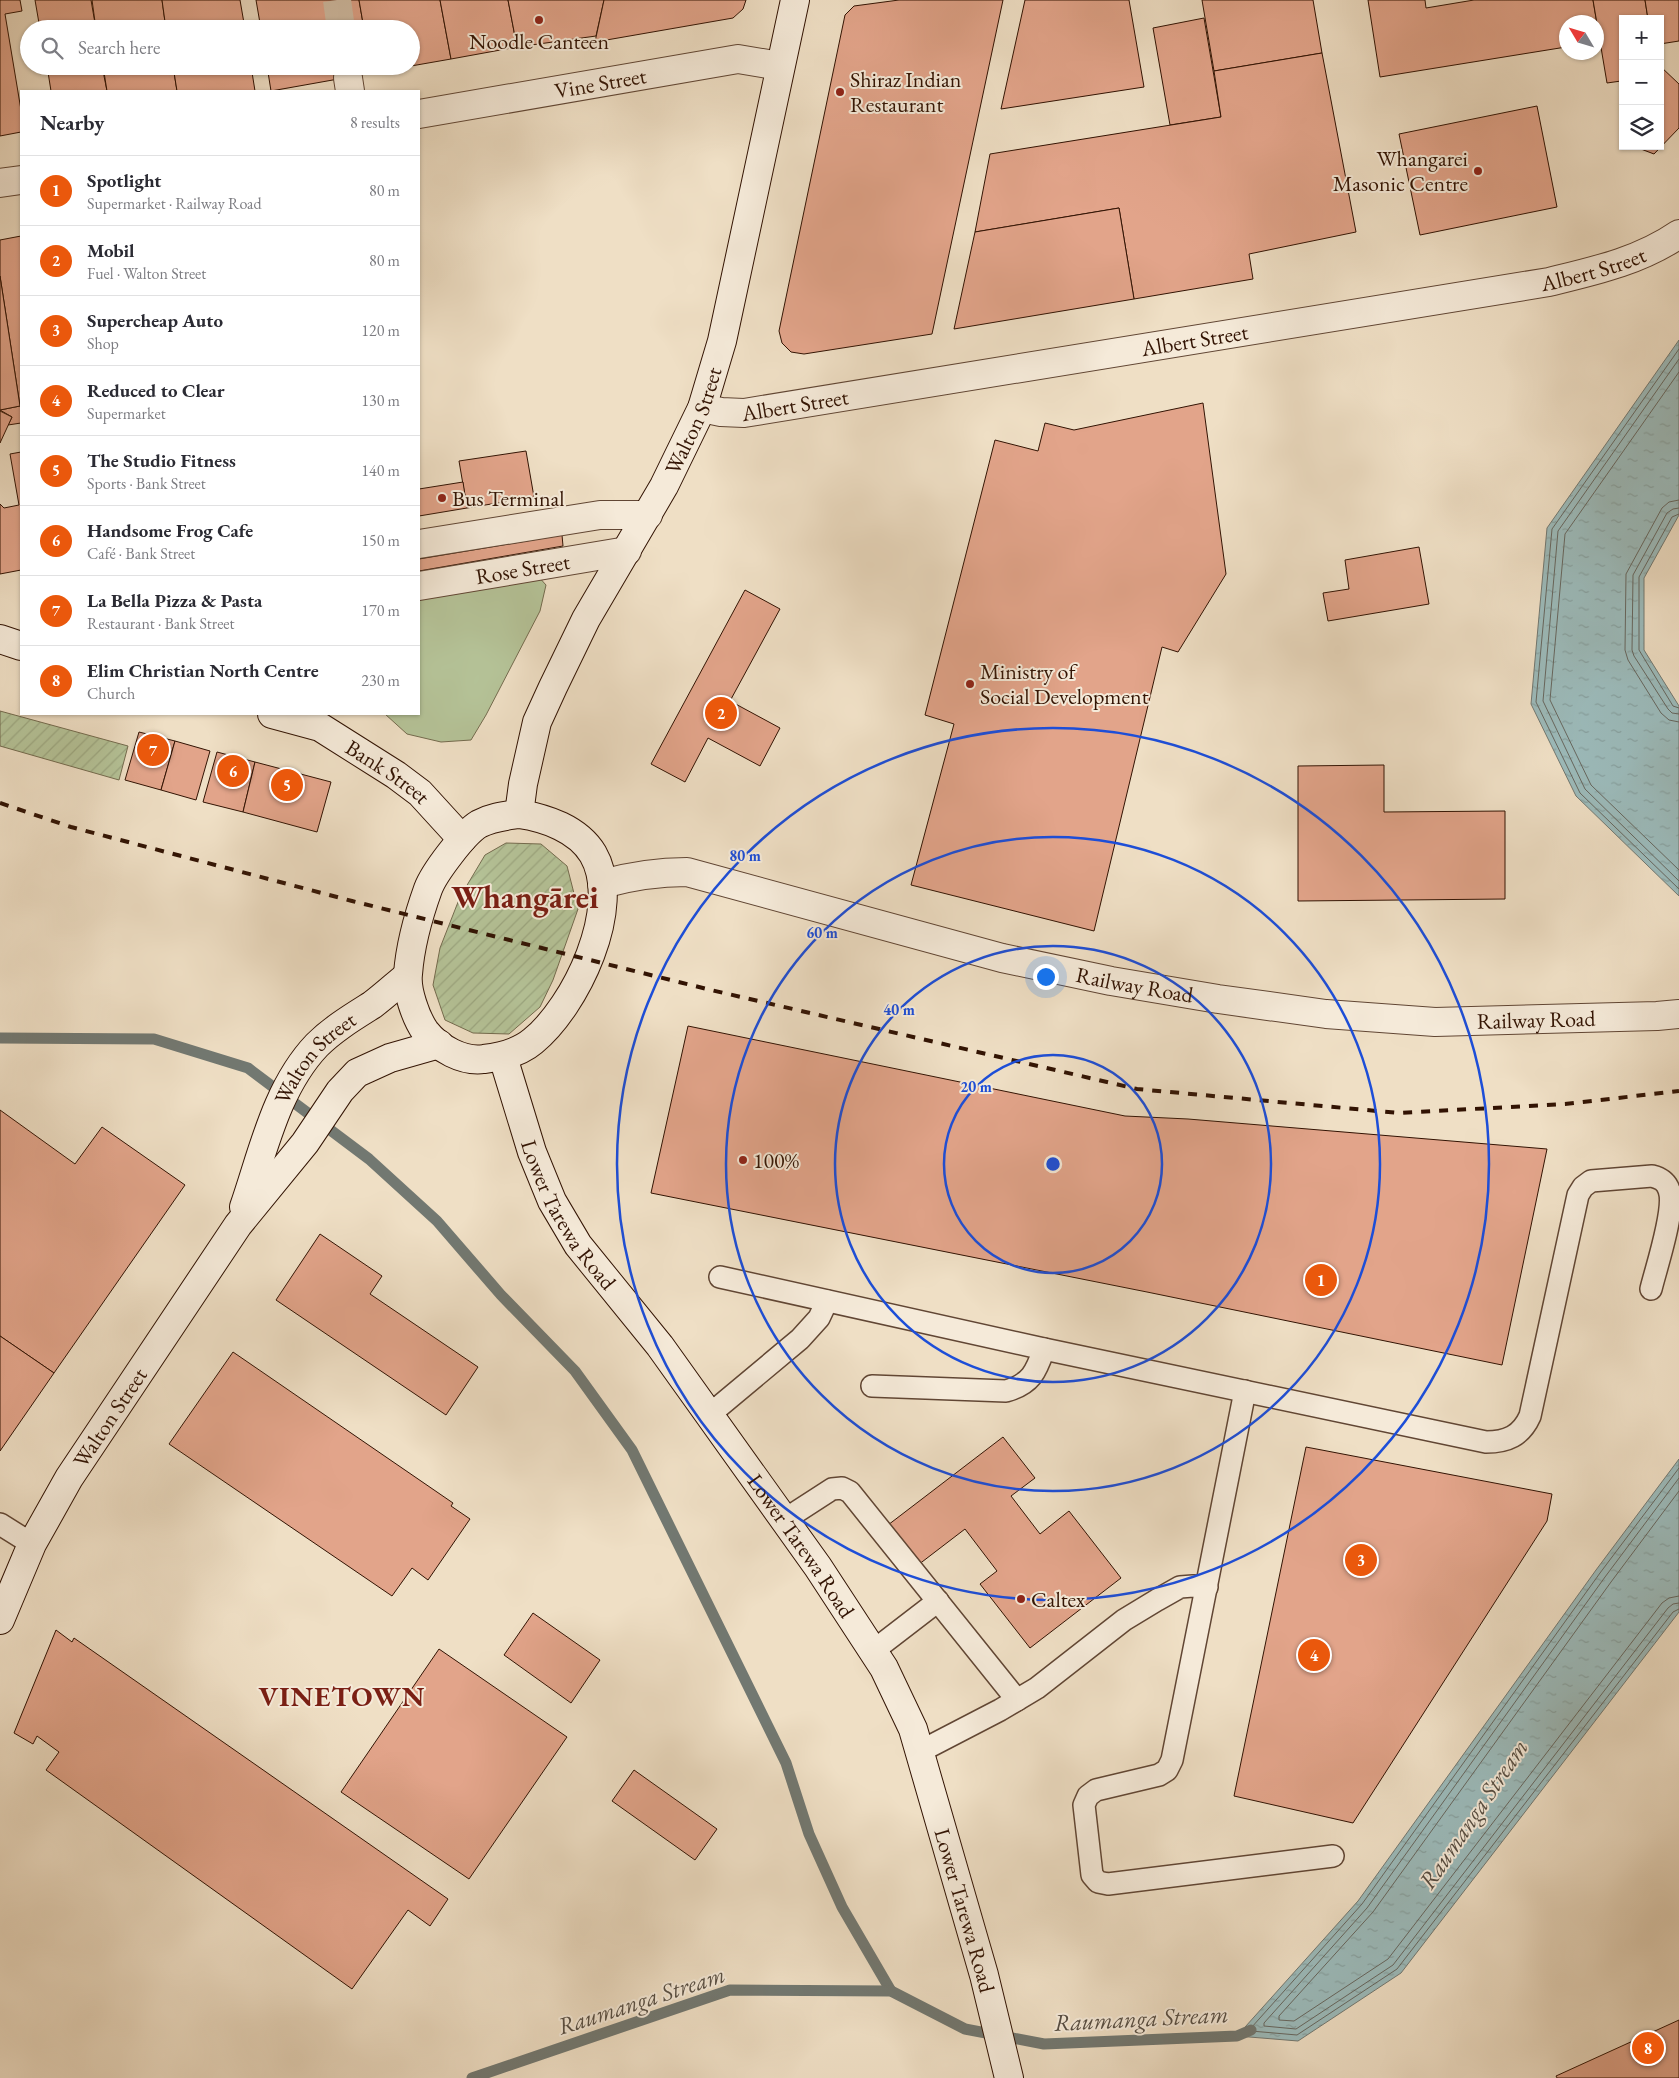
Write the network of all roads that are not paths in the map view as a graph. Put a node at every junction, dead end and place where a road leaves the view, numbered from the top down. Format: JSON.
{"nodes":[{"id":1,"x":795,"y":0,"type":"edge"},
{"id":2,"x":780,"y":66,"type":"junction"},
{"id":3,"x":420,"y":114,"type":"edge"},
{"id":4,"x":20,"y":180,"type":"edge"},
{"id":5,"x":0,"y":184,"type":"edge"},
{"id":6,"x":1679,"y":234,"type":"edge"},
{"id":7,"x":702,"y":408,"type":"junction"},
{"id":8,"x":648,"y":515,"type":"junction"},
{"id":9,"x":420,"y":544,"type":"edge"},
{"id":10,"x":627,"y":551,"type":"junction"},
{"id":11,"x":420,"y":586,"type":"edge"},
{"id":12,"x":0,"y":639,"type":"edge"},
{"id":13,"x":20,"y":646,"type":"edge"},
{"id":14,"x":275,"y":715,"type":"edge"},
{"id":15,"x":519,"y":814,"type":"junction"},
{"id":16,"x":462,"y":839,"type":"junction"},
{"id":17,"x":602,"y":884,"type":"junction"},
{"id":18,"x":408,"y":976,"type":"junction"},
{"id":19,"x":1679,"y":1014,"type":"edge"},
{"id":20,"x":439,"y":1044,"type":"junction"},
{"id":21,"x":503,"y":1057,"type":"junction"},
{"id":22,"x":267,"y":1172,"type":"junction"},
{"id":23,"x":720,"y":1277,"type":"dead end"},
{"id":24,"x":1651,"y":1289,"type":"dead end"},
{"id":25,"x":827,"y":1301,"type":"junction"},
{"id":26,"x":1044,"y":1349,"type":"junction"},
{"id":27,"x":872,"y":1386,"type":"dead end"},
{"id":28,"x":1245,"y":1391,"type":"junction"},
{"id":29,"x":709,"y":1415,"type":"junction"},
{"id":30,"x":784,"y":1520,"type":"junction"},
{"id":31,"x":0,"y":1524,"type":"edge"},
{"id":32,"x":32,"y":1544,"type":"junction"},
{"id":33,"x":1207,"y":1587,"type":"junction"},
{"id":34,"x":938,"y":1601,"type":"junction"},
{"id":35,"x":0,"y":1620,"type":"edge"},
{"id":36,"x":873,"y":1651,"type":"junction"},
{"id":37,"x":1017,"y":1700,"type":"junction"},
{"id":38,"x":920,"y":1752,"type":"junction"},
{"id":39,"x":1333,"y":1856,"type":"dead end"},
{"id":40,"x":1009,"y":2078,"type":"edge"}],
"edges":[{"from":1,"to":2,"type":"main road","name":"Walton Street"},
{"from":2,"to":3,"type":"main road","name":"Vine Street"},
{"from":2,"to":7,"type":"main road","name":"Walton Street"},
{"from":4,"to":5,"type":"main road"},
{"from":6,"to":7,"type":"main road","name":"Albert Street"},
{"from":7,"to":8,"type":"main road","name":"Walton Street"},
{"from":8,"to":9,"type":"main road","name":"Rose Street"},
{"from":8,"to":10,"type":"main road","name":"Walton Street"},
{"from":10,"to":11,"type":"main road","name":"Rose Street"},
{"from":10,"to":15,"type":"main road","name":"Walton Street"},
{"from":12,"to":13,"type":"main road"},
{"from":14,"to":16,"type":"main road","name":"Bank Street"},
{"from":15,"to":16,"type":"main road"},
{"from":15,"to":17,"type":"main road"},
{"from":16,"to":18,"type":"main road"},
{"from":17,"to":19,"type":"main road","name":"Railway Road"},
{"from":17,"to":21,"type":"main road"},
{"from":18,"to":20,"type":"main road"},
{"from":18,"to":22,"type":"main road","name":"Walton Street"},
{"from":20,"to":21,"type":"main road"},
{"from":20,"to":22,"type":"main road","name":"Walton Street"},
{"from":21,"to":29,"type":"main road","name":"Lower Tarewa Road"},
{"from":22,"to":32,"type":"main road","name":"Walton Street"},
{"from":23,"to":25,"type":"lane"},
{"from":24,"to":28,"type":"lane"},
{"from":25,"to":26,"type":"lane"},
{"from":25,"to":29,"type":"lane"},
{"from":26,"to":27,"type":"lane"},
{"from":26,"to":28,"type":"lane"},
{"from":28,"to":33,"type":"lane"},
{"from":29,"to":30,"type":"main road","name":"Lower Tarewa Road"},
{"from":30,"to":34,"type":"lane"},
{"from":30,"to":36,"type":"main road","name":"Lower Tarewa Road"},
{"from":31,"to":32,"type":"lane"},
{"from":32,"to":35,"type":"main road","name":"Walton Street"},
{"from":33,"to":37,"type":"lane"},
{"from":33,"to":39,"type":"lane"},
{"from":34,"to":36,"type":"lane"},
{"from":34,"to":37,"type":"lane"},
{"from":36,"to":38,"type":"main road","name":"Lower Tarewa Road"},
{"from":37,"to":38,"type":"lane"},
{"from":38,"to":40,"type":"main road","name":"Lower Tarewa Road"}]}
